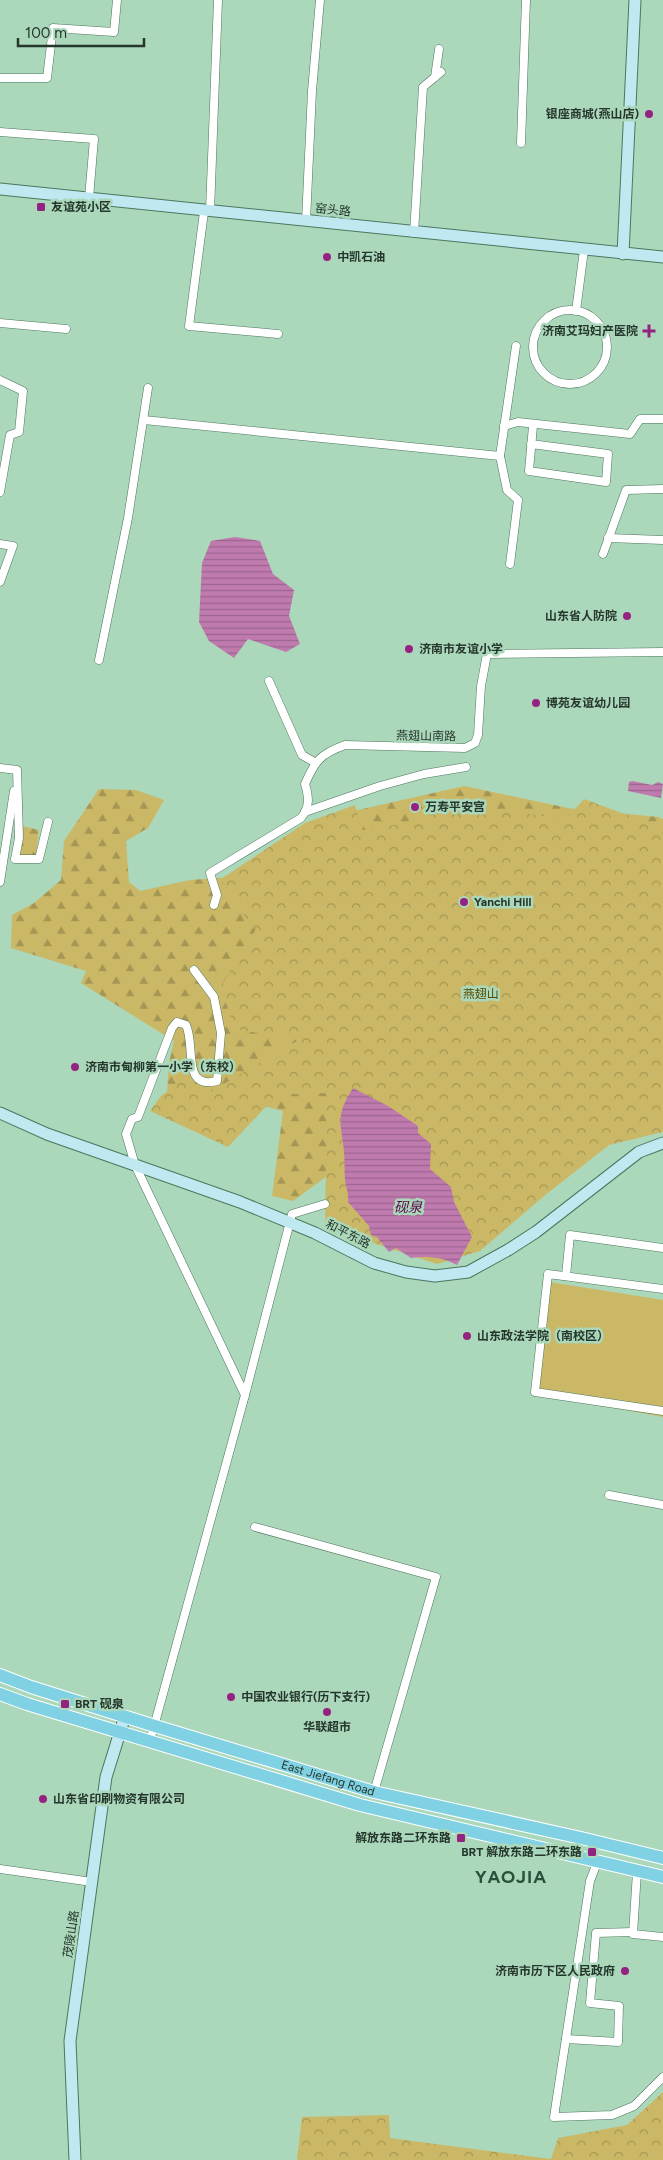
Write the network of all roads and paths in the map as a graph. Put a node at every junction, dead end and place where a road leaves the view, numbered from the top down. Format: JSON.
{"nodes":[{"id":1,"x":116,"y":0,"type":"edge"},
{"id":2,"x":218,"y":0,"type":"edge"},
{"id":3,"x":320,"y":0,"type":"edge"},
{"id":4,"x":526,"y":0,"type":"edge"},
{"id":5,"x":635,"y":0,"type":"edge"},
{"id":6,"x":439,"y":49,"type":"dead end"},
{"id":7,"x":0,"y":78,"type":"edge"},
{"id":8,"x":0,"y":132,"type":"edge"},
{"id":9,"x":521,"y":143,"type":"dead end"},
{"id":10,"x":0,"y":189,"type":"edge"},
{"id":11,"x":89,"y":198,"type":"junction"},
{"id":12,"x":207,"y":211,"type":"junction"},
{"id":13,"x":306,"y":221,"type":"junction"},
{"id":14,"x":414,"y":233,"type":"junction"},
{"id":15,"x":584,"y":250,"type":"junction"},
{"id":16,"x":624,"y":254,"type":"junction"},
{"id":17,"x":663,"y":257,"type":"edge"},
{"id":18,"x":576,"y":311,"type":"junction"},
{"id":19,"x":0,"y":324,"type":"edge"},
{"id":20,"x":66,"y":329,"type":"dead end"},
{"id":21,"x":278,"y":334,"type":"dead end"},
{"id":22,"x":516,"y":346,"type":"dead end"},
{"id":23,"x":0,"y":380,"type":"edge"},
{"id":24,"x":148,"y":388,"type":"dead end"},
{"id":25,"x":663,"y":419,"type":"edge"},
{"id":26,"x":144,"y":420,"type":"junction"},
{"id":27,"x":504,"y":426,"type":"junction"},
{"id":28,"x":533,"y":426,"type":"dead end"},
{"id":29,"x":531,"y":444,"type":"junction"},
{"id":30,"x":500,"y":456,"type":"junction"},
{"id":31,"x":663,"y":489,"type":"edge"},
{"id":32,"x":0,"y":492,"type":"edge"},
{"id":33,"x":608,"y":538,"type":"junction"},
{"id":34,"x":663,"y":540,"type":"edge"},
{"id":35,"x":0,"y":544,"type":"edge"},
{"id":36,"x":603,"y":554,"type":"dead end"},
{"id":37,"x":510,"y":564,"type":"dead end"},
{"id":38,"x":0,"y":582,"type":"edge"},
{"id":39,"x":663,"y":652,"type":"edge"},
{"id":40,"x":99,"y":660,"type":"dead end"},
{"id":41,"x":269,"y":681,"type":"dead end"},
{"id":42,"x":316,"y":763,"type":"junction"},
{"id":43,"x":466,"y":767,"type":"dead end"},
{"id":44,"x":0,"y":768,"type":"edge"},
{"id":45,"x":17,"y":770,"type":"junction"},
{"id":46,"x":306,"y":812,"type":"junction"},
{"id":47,"x":48,"y":822,"type":"dead end"},
{"id":48,"x":0,"y":882,"type":"edge"},
{"id":49,"x":214,"y":905,"type":"dead end"},
{"id":50,"x":194,"y":970,"type":"dead end"},
{"id":51,"x":0,"y":1113,"type":"edge"},
{"id":52,"x":663,"y":1143,"type":"edge"},
{"id":53,"x":135,"y":1165,"type":"junction"},
{"id":54,"x":325,"y":1204,"type":"dead end"},
{"id":55,"x":290,"y":1224,"type":"junction"},
{"id":56,"x":663,"y":1248,"type":"edge"},
{"id":57,"x":566,"y":1276,"type":"junction"},
{"id":58,"x":663,"y":1289,"type":"edge"},
{"id":59,"x":245,"y":1395,"type":"junction"},
{"id":60,"x":663,"y":1411,"type":"edge"},
{"id":61,"x":609,"y":1495,"type":"dead end"},
{"id":62,"x":663,"y":1506,"type":"edge"},
{"id":63,"x":254,"y":1527,"type":"dead end"},
{"id":64,"x":0,"y":1675,"type":"edge"},
{"id":65,"x":0,"y":1694,"type":"edge"},
{"id":66,"x":125,"y":1716,"type":"junction"},
{"id":67,"x":155,"y":1726,"type":"junction"},
{"id":68,"x":120,"y":1732,"type":"junction"},
{"id":69,"x":150,"y":1741,"type":"junction"},
{"id":70,"x":374,"y":1792,"type":"junction"},
{"id":71,"x":663,"y":1858,"type":"edge"},
{"id":72,"x":597,"y":1863,"type":"junction"},
{"id":73,"x":0,"y":1870,"type":"edge"},
{"id":74,"x":637,"y":1872,"type":"junction"},
{"id":75,"x":663,"y":1877,"type":"edge"},
{"id":76,"x":92,"y":1882,"type":"junction"},
{"id":77,"x":633,"y":1932,"type":"junction"},
{"id":78,"x":663,"y":1936,"type":"edge"},
{"id":79,"x":566,"y":2039,"type":"junction"},
{"id":80,"x":663,"y":2077,"type":"edge"},
{"id":81,"x":75,"y":2160,"type":"edge"}],
"edges":[{"from":1,"to":7,"type":"street"},
{"from":2,"to":12,"type":"street"},
{"from":3,"to":13,"type":"street"},
{"from":4,"to":9,"type":"street"},
{"from":5,"to":16,"type":"main road"},
{"from":6,"to":14,"type":"street"},
{"from":8,"to":11,"type":"street"},
{"from":10,"to":11,"type":"main road","name":"窑头路"},
{"from":11,"to":12,"type":"main road","name":"窑头路"},
{"from":12,"to":13,"type":"main road","name":"窑头路"},
{"from":12,"to":21,"type":"street"},
{"from":13,"to":14,"type":"main road","name":"窑头路"},
{"from":14,"to":15,"type":"main road","name":"窑头路"},
{"from":15,"to":16,"type":"main road","name":"窑头路"},
{"from":15,"to":18,"type":"street"},
{"from":16,"to":17,"type":"main road","name":"窑头路"},
{"from":18,"to":18,"type":"street"},
{"from":19,"to":20,"type":"street"},
{"from":22,"to":27,"type":"street"},
{"from":23,"to":32,"type":"street"},
{"from":24,"to":26,"type":"street"},
{"from":25,"to":27,"type":"street"},
{"from":26,"to":30,"type":"street"},
{"from":26,"to":40,"type":"street"},
{"from":27,"to":30,"type":"street"},
{"from":28,"to":29,"type":"street"},
{"from":29,"to":29,"type":"street"},
{"from":30,"to":37,"type":"street"},
{"from":31,"to":33,"type":"street"},
{"from":33,"to":34,"type":"street"},
{"from":33,"to":36,"type":"street"},
{"from":35,"to":38,"type":"street"},
{"from":39,"to":42,"type":"street","name":"燕翅山南路"},
{"from":41,"to":42,"type":"street"},
{"from":42,"to":46,"type":"street","name":"燕翅山南路"},
{"from":43,"to":46,"type":"street"},
{"from":44,"to":45,"type":"street"},
{"from":45,"to":47,"type":"street"},
{"from":45,"to":48,"type":"street"},
{"from":46,"to":49,"type":"street"},
{"from":50,"to":53,"type":"street"},
{"from":51,"to":53,"type":"main road","name":"和平东路"},
{"from":52,"to":55,"type":"main road","name":"和平东路"},
{"from":53,"to":55,"type":"main road","name":"和平东路"},
{"from":53,"to":59,"type":"street"},
{"from":54,"to":55,"type":"street"},
{"from":55,"to":59,"type":"street"},
{"from":56,"to":57,"type":"street"},
{"from":57,"to":58,"type":"street"},
{"from":57,"to":60,"type":"street"},
{"from":59,"to":67,"type":"street"},
{"from":61,"to":62,"type":"street"},
{"from":63,"to":70,"type":"street"},
{"from":64,"to":66,"type":"main road","name":"East Jiefang Road"},
{"from":65,"to":68,"type":"main road","name":"East Jiefang Road"},
{"from":66,"to":67,"type":"main road","name":"East Jiefang Road"},
{"from":66,"to":68,"type":"main road","name":"茂陵山路"},
{"from":67,"to":69,"type":"street"},
{"from":67,"to":70,"type":"main road","name":"East Jiefang Road"},
{"from":68,"to":69,"type":"main road","name":"East Jiefang Road"},
{"from":68,"to":76,"type":"main road","name":"茂陵山路"},
{"from":69,"to":72,"type":"main road","name":"East Jiefang Road"},
{"from":70,"to":71,"type":"main road","name":"East Jiefang Road"},
{"from":72,"to":74,"type":"main road","name":"East Jiefang Road"},
{"from":72,"to":79,"type":"street"},
{"from":73,"to":76,"type":"street"},
{"from":74,"to":75,"type":"main road","name":"East Jiefang Road"},
{"from":74,"to":77,"type":"street"},
{"from":76,"to":81,"type":"main road","name":"茂陵山路"},
{"from":77,"to":78,"type":"street"},
{"from":77,"to":79,"type":"street"},
{"from":79,"to":80,"type":"street"}]}
